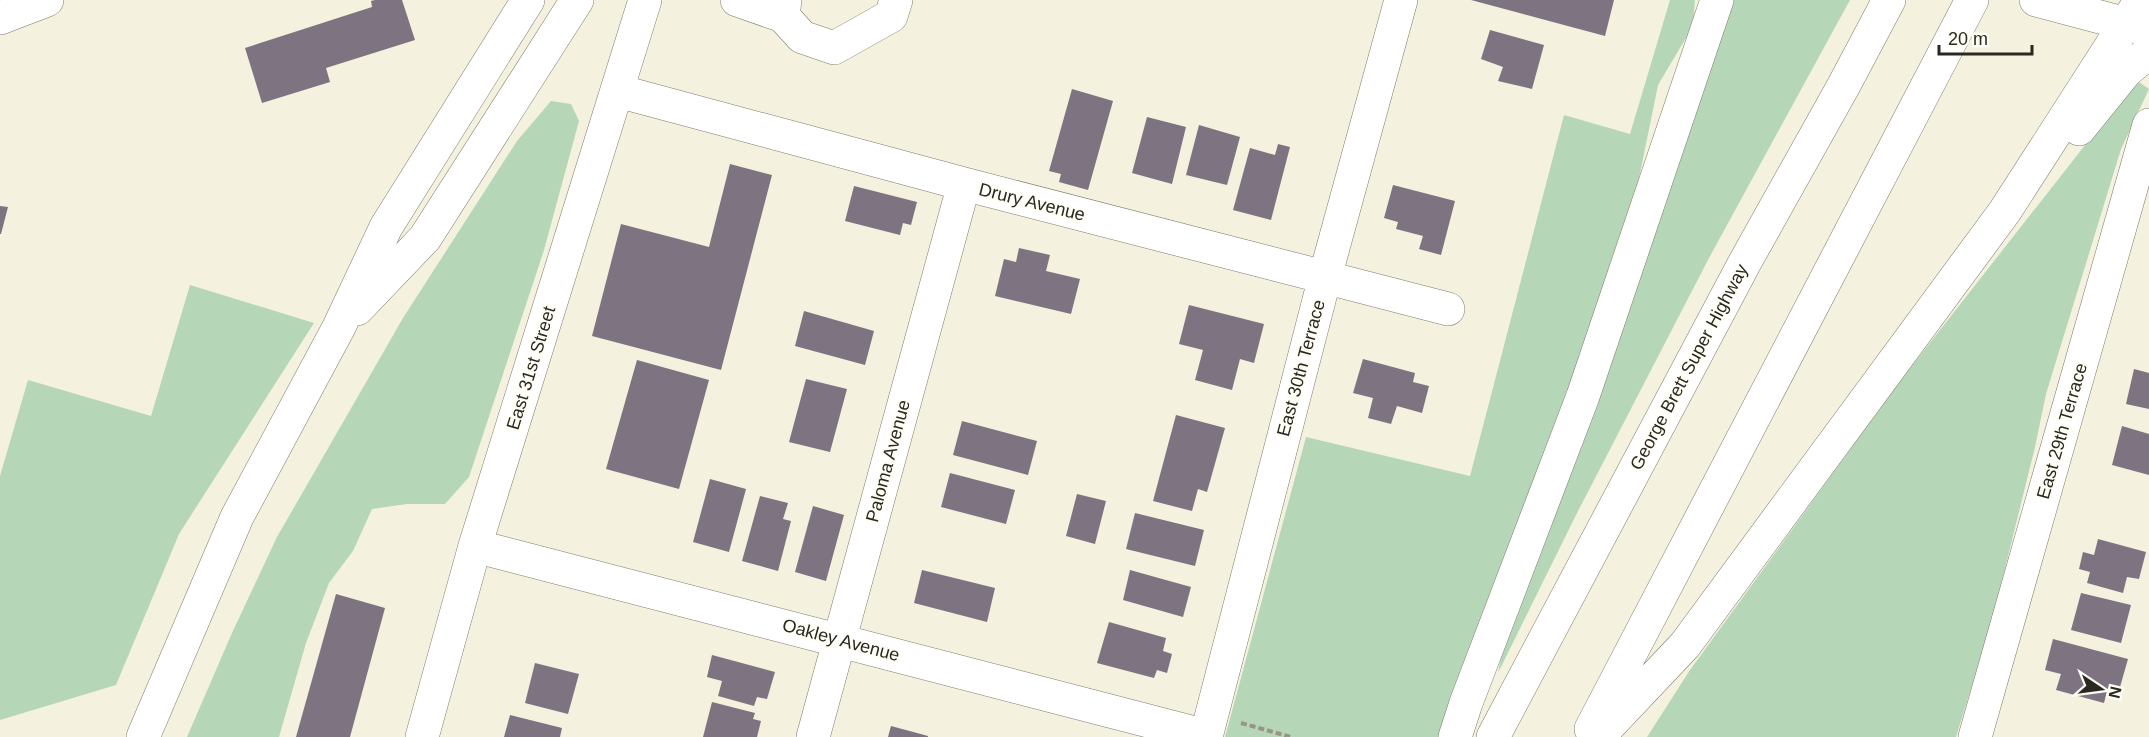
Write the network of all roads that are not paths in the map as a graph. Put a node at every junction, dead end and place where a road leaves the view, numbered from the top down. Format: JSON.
{"nodes":[{"id":1,"x":46,"y":0,"type":"edge"},
{"id":2,"x":528,"y":0,"type":"edge"},
{"id":3,"x":577,"y":0,"type":"edge"},
{"id":4,"x":645,"y":0,"type":"edge"},
{"id":5,"x":737,"y":0,"type":"edge"},
{"id":6,"x":896,"y":0,"type":"edge"},
{"id":7,"x":1401,"y":0,"type":"edge"},
{"id":8,"x":1718,"y":0,"type":"edge"},
{"id":9,"x":1889,"y":0,"type":"edge"},
{"id":10,"x":1972,"y":0,"type":"edge"},
{"id":11,"x":2037,"y":0,"type":"edge"},
{"id":12,"x":784,"y":8,"type":"edge"},
{"id":13,"x":0,"y":18,"type":"edge"},
{"id":14,"x":2139,"y":18,"type":"edge"},
{"id":15,"x":2149,"y":52,"type":"edge"},
{"id":16,"x":618,"y":91,"type":"junction"},
{"id":17,"x":2149,"y":125,"type":"edge"},
{"id":18,"x":964,"y":184,"type":"junction"},
{"id":19,"x":2005,"y":211,"type":"junction"},
{"id":20,"x":1325,"y":277,"type":"junction"},
{"id":21,"x":1448,"y":309,"type":"dead end"},
{"id":22,"x":339,"y":327,"type":"junction"},
{"id":23,"x":475,"y":546,"type":"junction"},
{"id":24,"x":838,"y":640,"type":"junction"},
{"id":25,"x":143,"y":737,"type":"edge"},
{"id":26,"x":422,"y":737,"type":"edge"},
{"id":27,"x":813,"y":737,"type":"edge"},
{"id":28,"x":1206,"y":737,"type":"edge"},
{"id":29,"x":1455,"y":737,"type":"edge"},
{"id":30,"x":1493,"y":737,"type":"edge"},
{"id":31,"x":1587,"y":737,"type":"edge"},
{"id":32,"x":1598,"y":737,"type":"edge"},
{"id":33,"x":1975,"y":737,"type":"edge"}],
"edges":[{"from":1,"to":13,"type":"main road"},
{"from":2,"to":22,"type":"main road"},
{"from":3,"to":22,"type":"main road"},
{"from":4,"to":16,"type":"main road","name":"East 31st Street"},
{"from":5,"to":12,"type":"main road"},
{"from":6,"to":12,"type":"main road"},
{"from":7,"to":20,"type":"main road","name":"East 30th Terrace"},
{"from":8,"to":29,"type":"main road"},
{"from":9,"to":30,"type":"main road","name":"George Brett Super Highway"},
{"from":10,"to":31,"type":"main road"},
{"from":11,"to":14,"type":"main road"},
{"from":14,"to":19,"type":"main road"},
{"from":15,"to":19,"type":"main road"},
{"from":16,"to":18,"type":"main road","name":"Drury Avenue"},
{"from":16,"to":23,"type":"main road","name":"East 31st Street"},
{"from":17,"to":33,"type":"main road","name":"East 29th Terrace"},
{"from":18,"to":20,"type":"main road","name":"Drury Avenue"},
{"from":18,"to":24,"type":"main road","name":"Paloma Avenue"},
{"from":19,"to":32,"type":"main road"},
{"from":20,"to":21,"type":"main road","name":"Drury Avenue"},
{"from":20,"to":28,"type":"main road","name":"East 30th Terrace"},
{"from":22,"to":25,"type":"main road"},
{"from":23,"to":24,"type":"main road","name":"Oakley Avenue"},
{"from":23,"to":26,"type":"main road","name":"East 31st Street"},
{"from":24,"to":27,"type":"main road","name":"Paloma Avenue"},
{"from":24,"to":28,"type":"main road","name":"Oakley Avenue"}]}
